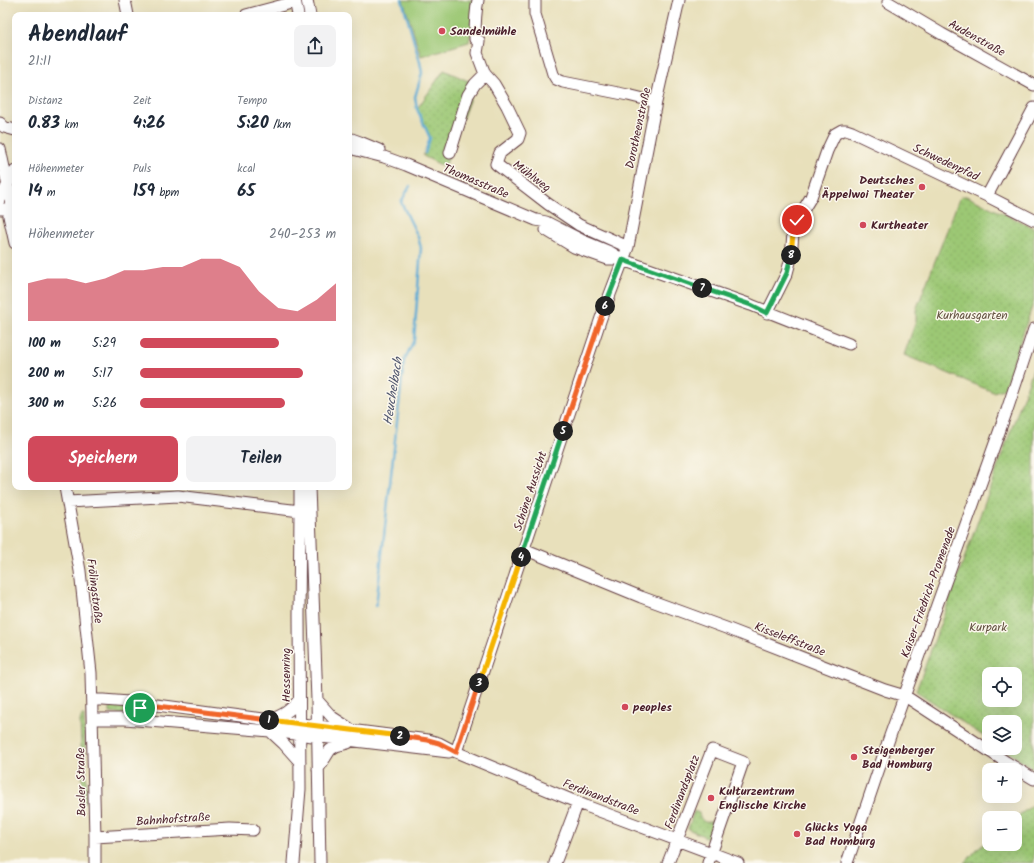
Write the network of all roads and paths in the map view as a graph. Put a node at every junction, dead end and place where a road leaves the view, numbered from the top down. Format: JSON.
{"nodes":[{"id":1,"x":126,"y":0,"type":"edge"},
{"id":2,"x":307,"y":0,"type":"edge"},
{"id":3,"x":478,"y":0,"type":"edge"},
{"id":4,"x":535,"y":0,"type":"edge"},
{"id":5,"x":679,"y":0,"type":"edge"},
{"id":6,"x":295,"y":1,"type":"edge"},
{"id":7,"x":888,"y":2,"type":"dead end"},
{"id":8,"x":128,"y":12,"type":"edge"},
{"id":9,"x":256,"y":12,"type":"edge"},
{"id":10,"x":297,"y":12,"type":"edge"},
{"id":11,"x":309,"y":12,"type":"edge"},
{"id":12,"x":485,"y":74,"type":"junction"},
{"id":13,"x":1034,"y":85,"type":"edge"},
{"id":14,"x":656,"y":102,"type":"junction"},
{"id":15,"x":1034,"y":108,"type":"edge"},
{"id":16,"x":0,"y":123,"type":"edge"},
{"id":17,"x":12,"y":129,"type":"edge"},
{"id":18,"x":352,"y":141,"type":"edge"},
{"id":19,"x":0,"y":149,"type":"edge"},
{"id":20,"x":450,"y":152,"type":"dead end"},
{"id":21,"x":12,"y":181,"type":"edge"},
{"id":22,"x":987,"y":196,"type":"junction"},
{"id":23,"x":6,"y":201,"type":"edge"},
{"id":24,"x":12,"y":219,"type":"edge"},
{"id":25,"x":0,"y":220,"type":"edge"},
{"id":26,"x":1034,"y":220,"type":"edge"},
{"id":27,"x":12,"y":224,"type":"edge"},
{"id":28,"x":628,"y":247,"type":"junction"},
{"id":29,"x":622,"y":260,"type":"junction"},
{"id":30,"x":767,"y":313,"type":"junction"},
{"id":31,"x":1034,"y":329,"type":"edge"},
{"id":32,"x":849,"y":344,"type":"dead end"},
{"id":33,"x":66,"y":490,"type":"edge"},
{"id":34,"x":300,"y":490,"type":"edge"},
{"id":35,"x":309,"y":490,"type":"edge"},
{"id":36,"x":68,"y":502,"type":"junction"},
{"id":37,"x":300,"y":511,"type":"junction"},
{"id":38,"x":524,"y":549,"type":"junction"},
{"id":39,"x":905,"y":696,"type":"junction"},
{"id":40,"x":92,"y":700,"type":"junction"},
{"id":41,"x":300,"y":700,"type":"junction"},
{"id":42,"x":317,"y":700,"type":"junction"},
{"id":43,"x":142,"y":704,"type":"junction"},
{"id":44,"x":93,"y":719,"type":"junction"},
{"id":45,"x":142,"y":720,"type":"junction"},
{"id":46,"x":270,"y":726,"type":"junction"},
{"id":47,"x":300,"y":729,"type":"junction"},
{"id":48,"x":353,"y":730,"type":"junction"},
{"id":49,"x":317,"y":731,"type":"junction"},
{"id":50,"x":354,"y":741,"type":"junction"},
{"id":51,"x":456,"y":752,"type":"junction"},
{"id":52,"x":300,"y":762,"type":"junction"},
{"id":53,"x":318,"y":770,"type":"junction"},
{"id":54,"x":1034,"y":779,"type":"edge"},
{"id":55,"x":578,"y":802,"type":"junction"},
{"id":56,"x":252,"y":830,"type":"dead end"},
{"id":57,"x":95,"y":838,"type":"junction"},
{"id":58,"x":677,"y":840,"type":"junction"},
{"id":59,"x":710,"y":858,"type":"edge"},
{"id":60,"x":95,"y":863,"type":"edge"},
{"id":61,"x":294,"y":863,"type":"edge"},
{"id":62,"x":320,"y":863,"type":"edge"},
{"id":63,"x":555,"y":863,"type":"edge"},
{"id":64,"x":668,"y":863,"type":"edge"},
{"id":65,"x":738,"y":863,"type":"edge"},
{"id":66,"x":847,"y":863,"type":"edge"}],
"edges":[{"from":1,"to":8,"type":"street"},
{"from":2,"to":11,"type":"street"},
{"from":3,"to":12,"type":"street","name":"Mühlweg"},
{"from":4,"to":14,"type":"street"},
{"from":5,"to":14,"type":"street","name":"Dorotheenstraße"},
{"from":6,"to":9,"type":"street"},
{"from":6,"to":10,"type":"street"},
{"from":7,"to":13,"type":"street","name":"Audenstraße"},
{"from":12,"to":20,"type":"street"},
{"from":12,"to":28,"type":"street","name":"Mühlweg"},
{"from":14,"to":28,"type":"street","name":"Dorotheenstraße"},
{"from":15,"to":22,"type":"street"},
{"from":16,"to":17,"type":"street"},
{"from":18,"to":29,"type":"street","name":"Thomasstraße"},
{"from":19,"to":23,"type":"street"},
{"from":21,"to":23,"type":"street"},
{"from":22,"to":26,"type":"street","name":"Schwedenpfad"},
{"from":22,"to":30,"type":"street","name":"Schwedenpfad"},
{"from":23,"to":24,"type":"street"},
{"from":25,"to":27,"type":"street"},
{"from":28,"to":29,"type":"street","name":"Dorotheenstraße"},
{"from":29,"to":30,"type":"street","name":"Thomasstraße"},
{"from":29,"to":38,"type":"street","name":"Schöne Aussicht"},
{"from":30,"to":32,"type":"street","name":"Thomasstraße"},
{"from":31,"to":39,"type":"street","name":"Kaiser-Friedrich-Promenade"},
{"from":33,"to":36,"type":"street","name":"Frölingstraße"},
{"from":34,"to":37,"type":"street","name":"Hessenring"},
{"from":35,"to":42,"type":"street"},
{"from":36,"to":37,"type":"street"},
{"from":36,"to":40,"type":"street","name":"Frölingstraße"},
{"from":37,"to":41,"type":"street","name":"Hessenring"},
{"from":38,"to":39,"type":"street","name":"Kisseleffstraße"},
{"from":38,"to":51,"type":"street","name":"Schöne Aussicht"},
{"from":39,"to":54,"type":"street","name":"Kisseleffstraße"},
{"from":39,"to":66,"type":"street","name":"Kaiser-Friedrich-Promenade"},
{"from":40,"to":43,"type":"street"},
{"from":40,"to":44,"type":"street","name":"Basler Straße"},
{"from":41,"to":46,"type":"street"},
{"from":41,"to":47,"type":"street","name":"Hessenring"},
{"from":42,"to":48,"type":"street"},
{"from":42,"to":49,"type":"street"},
{"from":43,"to":45,"type":"street"},
{"from":43,"to":46,"type":"street"},
{"from":44,"to":45,"type":"street"},
{"from":44,"to":57,"type":"street","name":"Basler Straße"},
{"from":45,"to":46,"type":"street"},
{"from":46,"to":47,"type":"street"},
{"from":46,"to":52,"type":"street"},
{"from":47,"to":49,"type":"street"},
{"from":47,"to":52,"type":"street","name":"Hessenring"},
{"from":48,"to":49,"type":"street"},
{"from":48,"to":51,"type":"street"},
{"from":49,"to":50,"type":"street"},
{"from":49,"to":53,"type":"street"},
{"from":50,"to":51,"type":"street"},
{"from":50,"to":53,"type":"street"},
{"from":51,"to":55,"type":"street","name":"Ferdinandstraße"},
{"from":52,"to":61,"type":"street","name":"Hessenring"},
{"from":53,"to":62,"type":"street"},
{"from":55,"to":58,"type":"street","name":"Ferdinandstraße"},
{"from":55,"to":63,"type":"street"},
{"from":56,"to":57,"type":"street","name":"Bahnhofstraße"},
{"from":57,"to":60,"type":"street","name":"Basler Straße"},
{"from":58,"to":59,"type":"street","name":"Ferdinandstraße"},
{"from":58,"to":59,"type":"street","name":"Ferdinandsplatz"},
{"from":58,"to":64,"type":"street","name":"Ferdinandsplatz"},
{"from":59,"to":65,"type":"street","name":"Ferdinandstraße"}]}
